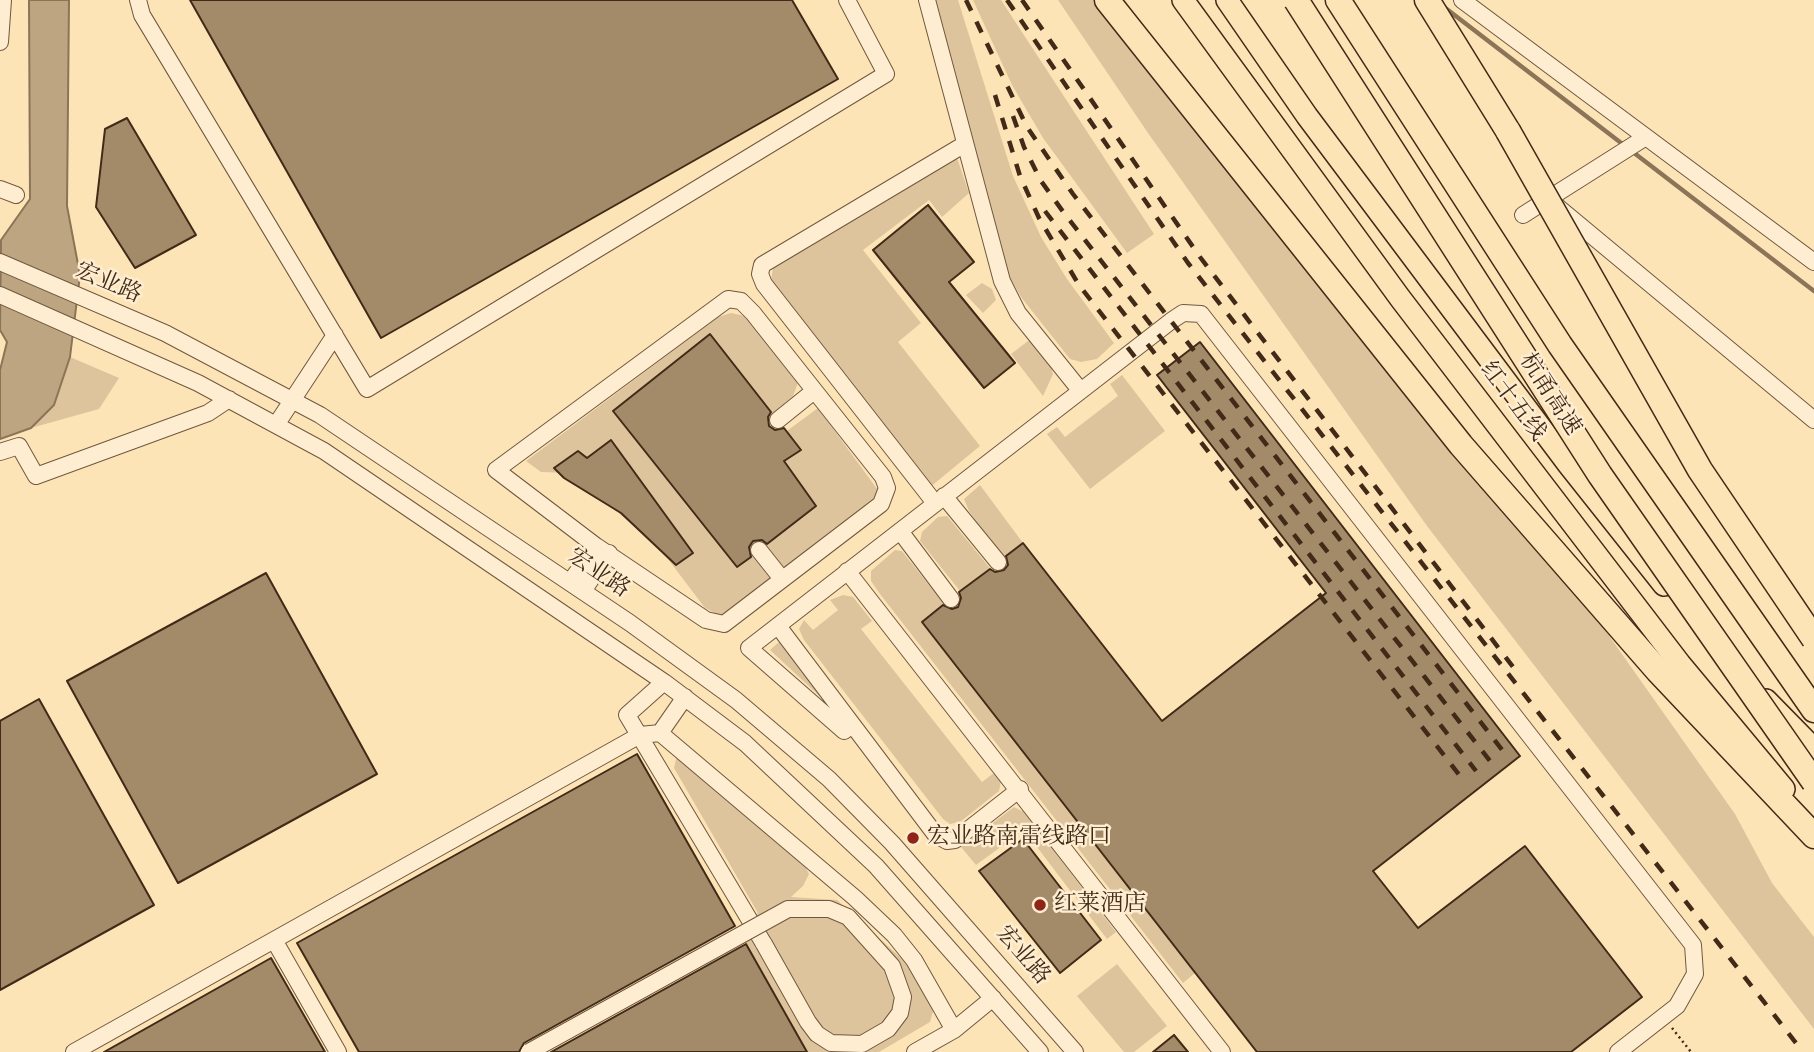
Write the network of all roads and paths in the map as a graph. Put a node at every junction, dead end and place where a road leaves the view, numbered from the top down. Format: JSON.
{"nodes":[{"id":1,"x":3,"y":0,"type":"edge"},
{"id":2,"x":138,"y":0,"type":"edge"},
{"id":3,"x":847,"y":0,"type":"edge"},
{"id":4,"x":928,"y":0,"type":"edge"},
{"id":5,"x":1107,"y":0,"type":"edge"},
{"id":6,"x":1171,"y":0,"type":"edge"},
{"id":7,"x":1183,"y":0,"type":"edge"},
{"id":8,"x":1227,"y":0,"type":"edge"},
{"id":9,"x":1296,"y":0,"type":"edge"},
{"id":10,"x":1338,"y":0,"type":"edge"},
{"id":11,"x":1427,"y":0,"type":"edge"},
{"id":12,"x":1462,"y":0,"type":"edge"},
{"id":13,"x":0,"y":43,"type":"edge"},
{"id":14,"x":1233,"y":73,"type":"junction"},
{"id":15,"x":1642,"y":139,"type":"junction"},
{"id":16,"x":965,"y":144,"type":"junction"},
{"id":17,"x":0,"y":189,"type":"edge"},
{"id":18,"x":16,"y":195,"type":"dead end"},
{"id":19,"x":1548,"y":199,"type":"junction"},
{"id":20,"x":1522,"y":215,"type":"dead end"},
{"id":21,"x":0,"y":262,"type":"edge"},
{"id":22,"x":1814,"y":262,"type":"edge"},
{"id":23,"x":0,"y":295,"type":"edge"},
{"id":24,"x":335,"y":335,"type":"junction"},
{"id":25,"x":1080,"y":390,"type":"junction"},
{"id":26,"x":814,"y":391,"type":"junction"},
{"id":27,"x":229,"y":399,"type":"junction"},
{"id":28,"x":293,"y":401,"type":"junction"},
{"id":29,"x":778,"y":420,"type":"dead end"},
{"id":30,"x":1814,"y":420,"type":"edge"},
{"id":31,"x":276,"y":425,"type":"junction"},
{"id":32,"x":0,"y":452,"type":"edge"},
{"id":33,"x":940,"y":500,"type":"junction"},
{"id":34,"x":900,"y":531,"type":"junction"},
{"id":35,"x":602,"y":550,"type":"junction"},
{"id":36,"x":759,"y":550,"type":"dead end"},
{"id":37,"x":998,"y":562,"type":"dead end"},
{"id":38,"x":847,"y":571,"type":"junction"},
{"id":39,"x":782,"y":579,"type":"junction"},
{"id":40,"x":577,"y":587,"type":"junction"},
{"id":41,"x":951,"y":599,"type":"dead end"},
{"id":42,"x":778,"y":626,"type":"junction"},
{"id":43,"x":1814,"y":639,"type":"edge"},
{"id":44,"x":664,"y":682,"type":"junction"},
{"id":45,"x":685,"y":698,"type":"junction"},
{"id":46,"x":1814,"y":710,"type":"edge"},
{"id":47,"x":852,"y":724,"type":"junction"},
{"id":48,"x":660,"y":733,"type":"junction"},
{"id":49,"x":640,"y":735,"type":"junction"},
{"id":50,"x":1814,"y":749,"type":"edge"},
{"id":51,"x":1814,"y":782,"type":"edge"},
{"id":52,"x":1020,"y":789,"type":"junction"},
{"id":53,"x":1814,"y":825,"type":"edge"},
{"id":54,"x":1814,"y":836,"type":"edge"},
{"id":55,"x":274,"y":940,"type":"junction"},
{"id":56,"x":993,"y":998,"type":"junction"},
{"id":57,"x":1664,"y":1017,"type":"junction"},
{"id":58,"x":954,"y":1030,"type":"junction"},
{"id":59,"x":74,"y":1052,"type":"edge"},
{"id":60,"x":338,"y":1052,"type":"edge"},
{"id":61,"x":529,"y":1052,"type":"edge"},
{"id":62,"x":915,"y":1052,"type":"edge"},
{"id":63,"x":1040,"y":1052,"type":"edge"},
{"id":64,"x":1075,"y":1052,"type":"edge"},
{"id":65,"x":1222,"y":1052,"type":"edge"},
{"id":66,"x":1618,"y":1052,"type":"edge"},
{"id":67,"x":1691,"y":1052,"type":"edge"}],
"edges":[{"from":1,"to":13,"type":"street"},
{"from":2,"to":24,"type":"street"},
{"from":3,"to":24,"type":"street"},
{"from":4,"to":16,"type":"street"},
{"from":5,"to":54,"type":"highway"},
{"from":6,"to":14,"type":"main road"},
{"from":7,"to":14,"type":"main road","name":"红十五线"},
{"from":8,"to":50,"type":"main road","name":"红十五线"},
{"from":9,"to":51,"type":"highway","name":"杭甬高速","bridge":true},
{"from":10,"to":46,"type":"highway","name":"杭甬高速"},
{"from":11,"to":43,"type":"highway","bridge":true},
{"from":12,"to":15,"type":"street"},
{"from":14,"to":53,"type":"main road","name":"红十五线"},
{"from":15,"to":19,"type":"street"},
{"from":15,"to":22,"type":"street"},
{"from":16,"to":25,"type":"street"},
{"from":16,"to":33,"type":"street"},
{"from":17,"to":18,"type":"street"},
{"from":19,"to":20,"type":"street"},
{"from":19,"to":30,"type":"street"},
{"from":21,"to":28,"type":"street","name":"宏业路"},
{"from":23,"to":27,"type":"street"},
{"from":24,"to":28,"type":"street"},
{"from":25,"to":33,"type":"street"},
{"from":25,"to":57,"type":"street"},
{"from":26,"to":29,"type":"street"},
{"from":26,"to":35,"type":"street"},
{"from":26,"to":39,"type":"street"},
{"from":27,"to":31,"type":"street"},
{"from":27,"to":32,"type":"street"},
{"from":28,"to":31,"type":"street"},
{"from":28,"to":40,"type":"street","name":"宏业路"},
{"from":31,"to":44,"type":"street"},
{"from":33,"to":34,"type":"street"},
{"from":33,"to":37,"type":"street"},
{"from":34,"to":38,"type":"street"},
{"from":34,"to":41,"type":"street"},
{"from":35,"to":39,"type":"street"},
{"from":35,"to":40,"type":"street"},
{"from":36,"to":39,"type":"street"},
{"from":38,"to":42,"type":"street"},
{"from":38,"to":52,"type":"street"},
{"from":40,"to":64,"type":"street","name":"宏业路"},
{"from":42,"to":47,"type":"street"},
{"from":42,"to":47,"type":"street"},
{"from":44,"to":45,"type":"street"},
{"from":44,"to":49,"type":"street"},
{"from":45,"to":48,"type":"street"},
{"from":45,"to":56,"type":"street"},
{"from":47,"to":52,"type":"street"},
{"from":48,"to":49,"type":"street"},
{"from":48,"to":58,"type":"street"},
{"from":49,"to":55,"type":"street"},
{"from":49,"to":61,"type":"street","bridge":true},
{"from":52,"to":65,"type":"street"},
{"from":55,"to":59,"type":"street"},
{"from":55,"to":60,"type":"street"},
{"from":56,"to":58,"type":"street"},
{"from":56,"to":63,"type":"street"},
{"from":57,"to":66,"type":"street"},
{"from":57,"to":67,"type":"path"},
{"from":58,"to":62,"type":"street"}]}
